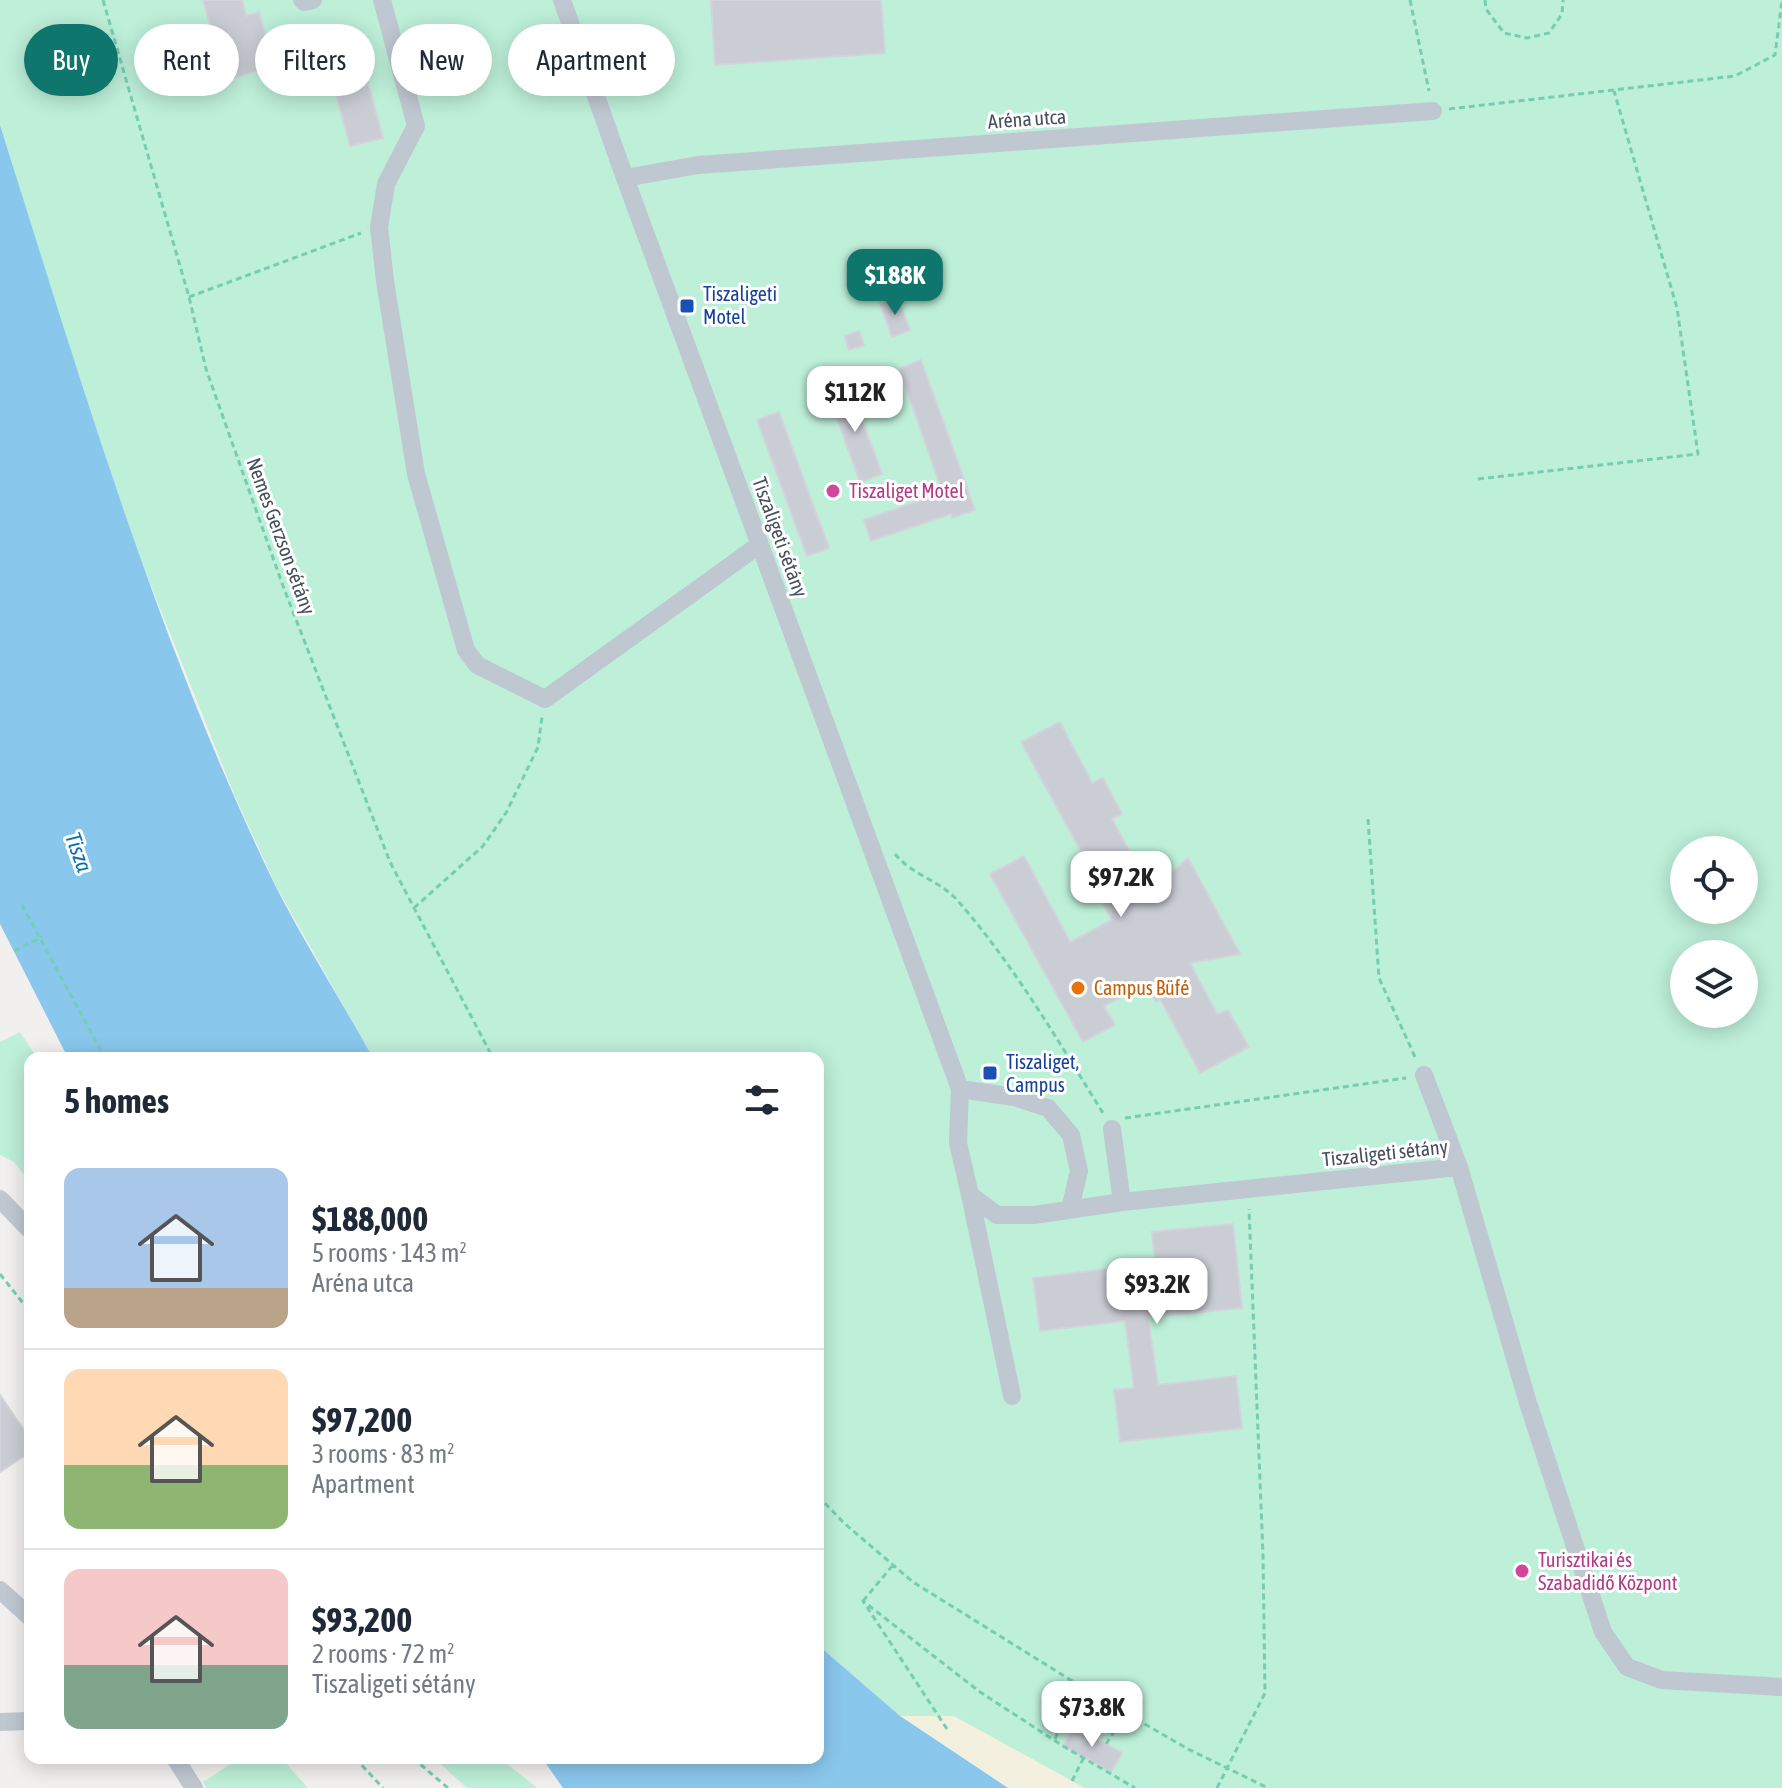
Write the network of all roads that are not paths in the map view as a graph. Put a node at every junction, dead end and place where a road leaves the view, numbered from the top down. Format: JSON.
{"nodes":[{"id":1,"x":302,"y":0,"type":"edge"},
{"id":2,"x":313,"y":0,"type":"edge"},
{"id":3,"x":382,"y":0,"type":"edge"},
{"id":4,"x":562,"y":0,"type":"edge"},
{"id":5,"x":1433,"y":111,"type":"road end"},
{"id":6,"x":625,"y":178,"type":"junction"},
{"id":7,"x":759,"y":545,"type":"junction"},
{"id":8,"x":1424,"y":1075,"type":"road end"},
{"id":9,"x":960,"y":1089,"type":"junction"},
{"id":10,"x":1110,"y":1125,"type":"road end"},
{"id":11,"x":1459,"y":1167,"type":"junction"},
{"id":12,"x":970,"y":1195,"type":"junction"},
{"id":13,"x":0,"y":1199,"type":"edge"},
{"id":14,"x":1122,"y":1202,"type":"junction"},
{"id":15,"x":1070,"y":1209,"type":"junction"},
{"id":16,"x":24,"y":1224,"type":"edge"},
{"id":17,"x":1012,"y":1396,"type":"dead end"},
{"id":18,"x":0,"y":1590,"type":"edge"},
{"id":19,"x":24,"y":1612,"type":"edge"},
{"id":20,"x":1782,"y":1687,"type":"edge"},
{"id":21,"x":24,"y":1721,"type":"edge"},
{"id":22,"x":0,"y":1722,"type":"edge"},
{"id":23,"x":179,"y":1764,"type":"edge"},
{"id":24,"x":194,"y":1788,"type":"edge"}],
"edges":[{"from":1,"to":2,"type":"street"},
{"from":3,"to":7,"type":"street"},
{"from":4,"to":6,"type":"street","name":"Tiszaligeti sétány"},
{"from":5,"to":6,"type":"street","name":"Aréna utca"},
{"from":6,"to":7,"type":"street","name":"Tiszaligeti sétány"},
{"from":7,"to":9,"type":"street","name":"Tiszaligeti sétány"},
{"from":8,"to":11,"type":"street"},
{"from":9,"to":12,"type":"street","name":"Tiszaligeti sétány"},
{"from":9,"to":15,"type":"street"},
{"from":10,"to":14,"type":"street"},
{"from":11,"to":14,"type":"street","name":"Tiszaligeti sétány"},
{"from":11,"to":20,"type":"street","name":"Tiszaligeti sétány"},
{"from":12,"to":15,"type":"street","name":"Tiszaligeti sétány"},
{"from":12,"to":17,"type":"street","name":"Tiszaligeti sétány"},
{"from":13,"to":16,"type":"street"},
{"from":14,"to":15,"type":"street","name":"Tiszaligeti sétány"},
{"from":18,"to":19,"type":"street"},
{"from":21,"to":22,"type":"street"},
{"from":23,"to":24,"type":"street"}]}
